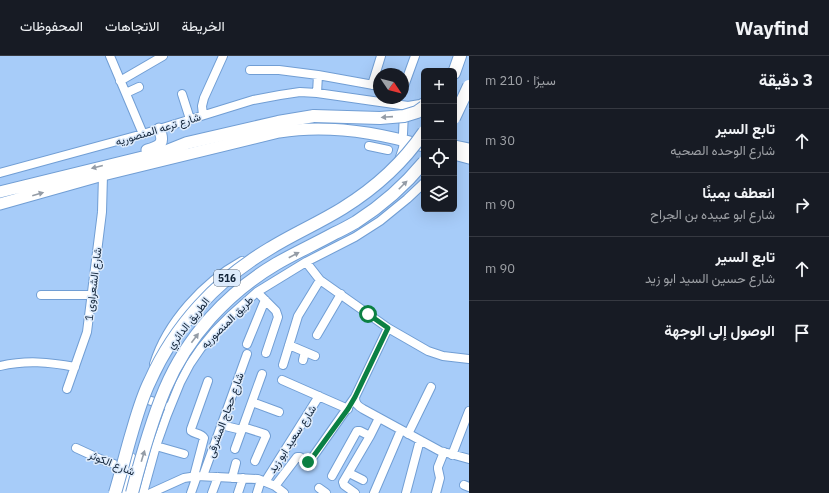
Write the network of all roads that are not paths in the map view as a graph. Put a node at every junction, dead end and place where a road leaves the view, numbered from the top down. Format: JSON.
{"nodes":[{"id":1,"x":110,"y":56,"type":"edge"},
{"id":2,"x":163,"y":56,"type":"edge"},
{"id":3,"x":223,"y":56,"type":"edge"},
{"id":4,"x":381,"y":56,"type":"edge"},
{"id":5,"x":415,"y":56,"type":"edge"},
{"id":6,"x":455,"y":56,"type":"edge"},
{"id":7,"x":460,"y":56,"type":"edge"},
{"id":8,"x":379,"y":68,"type":"edge"},
{"id":9,"x":450,"y":68,"type":"edge"},
{"id":10,"x":456,"y":68,"type":"edge"},
{"id":11,"x":250,"y":70,"type":"dead end"},
{"id":12,"x":409,"y":72,"type":"edge"},
{"id":13,"x":318,"y":75,"type":"junction"},
{"id":14,"x":120,"y":81,"type":"junction"},
{"id":15,"x":373,"y":84,"type":"edge"},
{"id":16,"x":139,"y":86,"type":"dead end"},
{"id":17,"x":469,"y":86,"type":"edge"},
{"id":18,"x":317,"y":93,"type":"junction"},
{"id":19,"x":126,"y":94,"type":"junction"},
{"id":20,"x":182,"y":94,"type":"dead end"},
{"id":21,"x":457,"y":98,"type":"edge"},
{"id":22,"x":469,"y":100,"type":"edge"},
{"id":23,"x":421,"y":104,"type":"edge"},
{"id":24,"x":404,"y":106,"type":"junction"},
{"id":25,"x":421,"y":109,"type":"edge"},
{"id":26,"x":457,"y":112,"type":"edge"},
{"id":27,"x":203,"y":115,"type":"junction"},
{"id":28,"x":190,"y":119,"type":"junction"},
{"id":29,"x":159,"y":129,"type":"junction"},
{"id":30,"x":383,"y":133,"type":"junction"},
{"id":31,"x":143,"y":134,"type":"junction"},
{"id":32,"x":421,"y":136,"type":"edge"},
{"id":33,"x":404,"y":137,"type":"junction"},
{"id":34,"x":421,"y":139,"type":"edge"},
{"id":35,"x":421,"y":145,"type":"edge"},
{"id":36,"x":368,"y":146,"type":"dead end"},
{"id":37,"x":457,"y":149,"type":"edge"},
{"id":38,"x":469,"y":149,"type":"edge"},
{"id":39,"x":457,"y":150,"type":"edge"},
{"id":40,"x":167,"y":151,"type":"junction"},
{"id":41,"x":469,"y":158,"type":"edge"},
{"id":42,"x":114,"y":163,"type":"junction"},
{"id":43,"x":421,"y":166,"type":"edge"},
{"id":44,"x":0,"y":173,"type":"edge"},
{"id":45,"x":104,"y":175,"type":"junction"},
{"id":46,"x":421,"y":186,"type":"edge"},
{"id":47,"x":0,"y":192,"type":"edge"},
{"id":48,"x":0,"y":204,"type":"edge"},
{"id":49,"x":306,"y":262,"type":"junction"},
{"id":50,"x":320,"y":280,"type":"junction"},
{"id":51,"x":257,"y":292,"type":"junction"},
{"id":52,"x":341,"y":294,"type":"junction"},
{"id":53,"x":41,"y":295,"type":"dead end"},
{"id":54,"x":92,"y":295,"type":"junction"},
{"id":55,"x":265,"y":300,"type":"junction"},
{"id":56,"x":388,"y":328,"type":"junction"},
{"id":57,"x":317,"y":336,"type":"dead end"},
{"id":58,"x":247,"y":344,"type":"dead end"},
{"id":59,"x":289,"y":345,"type":"junction"},
{"id":60,"x":266,"y":353,"type":"dead end"},
{"id":61,"x":247,"y":354,"type":"dead end"},
{"id":62,"x":315,"y":356,"type":"dead end"},
{"id":63,"x":469,"y":360,"type":"edge"},
{"id":64,"x":283,"y":365,"type":"dead end"},
{"id":65,"x":0,"y":366,"type":"edge"},
{"id":66,"x":75,"y":367,"type":"junction"},
{"id":67,"x":262,"y":374,"type":"dead end"},
{"id":68,"x":282,"y":380,"type":"dead end"},
{"id":69,"x":208,"y":381,"type":"dead end"},
{"id":70,"x":431,"y":387,"type":"dead end"},
{"id":71,"x":67,"y":389,"type":"dead end"},
{"id":72,"x":319,"y":396,"type":"junction"},
{"id":73,"x":355,"y":397,"type":"junction"},
{"id":74,"x":145,"y":399,"type":"junction"},
{"id":75,"x":252,"y":402,"type":"junction"},
{"id":76,"x":170,"y":407,"type":"junction"},
{"id":77,"x":348,"y":409,"type":"junction"},
{"id":78,"x":279,"y":412,"type":"dead end"},
{"id":79,"x":469,"y":412,"type":"edge"},
{"id":80,"x":379,"y":418,"type":"junction"},
{"id":81,"x":222,"y":425,"type":"junction"},
{"id":82,"x":242,"y":429,"type":"junction"},
{"id":83,"x":405,"y":432,"type":"junction"},
{"id":84,"x":370,"y":436,"type":"junction"},
{"id":85,"x":420,"y":440,"type":"junction"},
{"id":86,"x":156,"y":446,"type":"junction"},
{"id":87,"x":76,"y":448,"type":"dead end"},
{"id":88,"x":235,"y":449,"type":"dead end"},
{"id":89,"x":444,"y":452,"type":"junction"},
{"id":90,"x":184,"y":454,"type":"dead end"},
{"id":91,"x":452,"y":455,"type":"junction"},
{"id":92,"x":469,"y":459,"type":"edge"},
{"id":93,"x":255,"y":460,"type":"dead end"},
{"id":94,"x":236,"y":462,"type":"dead end"},
{"id":95,"x":128,"y":469,"type":"junction"},
{"id":96,"x":349,"y":473,"type":"junction"},
{"id":97,"x":148,"y":476,"type":"junction"},
{"id":98,"x":198,"y":476,"type":"junction"},
{"id":99,"x":332,"y":476,"type":"dead end"},
{"id":100,"x":218,"y":477,"type":"junction"},
{"id":101,"x":232,"y":478,"type":"junction"},
{"id":102,"x":243,"y":478,"type":"junction"},
{"id":103,"x":363,"y":480,"type":"dead end"},
{"id":104,"x":263,"y":481,"type":"junction"},
{"id":105,"x":275,"y":486,"type":"junction"},
{"id":106,"x":115,"y":493,"type":"edge"},
{"id":107,"x":122,"y":493,"type":"edge"},
{"id":108,"x":132,"y":493,"type":"edge"},
{"id":109,"x":143,"y":493,"type":"edge"},
{"id":110,"x":151,"y":493,"type":"edge"},
{"id":111,"x":191,"y":493,"type":"edge"},
{"id":112,"x":212,"y":493,"type":"edge"},
{"id":113,"x":238,"y":493,"type":"edge"},
{"id":114,"x":257,"y":493,"type":"edge"},
{"id":115,"x":283,"y":493,"type":"edge"},
{"id":116,"x":355,"y":493,"type":"edge"},
{"id":117,"x":374,"y":493,"type":"edge"},
{"id":118,"x":406,"y":493,"type":"edge"},
{"id":119,"x":436,"y":493,"type":"edge"}],
"edges":[{"from":1,"to":14,"type":"street"},
{"from":2,"to":14,"type":"street"},
{"from":3,"to":27,"type":"street"},
{"from":4,"to":8,"type":"street"},
{"from":5,"to":12,"type":"street"},
{"from":6,"to":9,"type":"street"},
{"from":7,"to":10,"type":"highway"},
{"from":11,"to":13,"type":"street"},
{"from":13,"to":15,"type":"street"},
{"from":13,"to":18,"type":"street"},
{"from":14,"to":19,"type":"street"},
{"from":16,"to":19,"type":"street"},
{"from":17,"to":26,"type":"highway","bridge":true},
{"from":18,"to":24,"type":"street","name":"شارع ترعه المنصوريه"},
{"from":18,"to":27,"type":"street","name":"شارع ترعه المنصوريه"},
{"from":19,"to":31,"type":"street"},
{"from":20,"to":28,"type":"street"},
{"from":21,"to":22,"type":"street"},
{"from":23,"to":24,"type":"street","name":"شارع ترعه المنصوريه"},
{"from":24,"to":33,"type":"street"},
{"from":25,"to":40,"type":"highway","one_way":true,"bridge":true},
{"from":27,"to":28,"type":"street","name":"شارع ترعه المنصوريه"},
{"from":28,"to":29,"type":"street","name":"شارع ترعه المنصوريه"},
{"from":29,"to":31,"type":"street","name":"شارع ترعه المنصوريه"},
{"from":29,"to":42,"type":"main road"},
{"from":30,"to":33,"type":"main road"},
{"from":30,"to":36,"type":"street"},
{"from":30,"to":40,"type":"main road"},
{"from":30,"to":45,"type":"main road"},
{"from":31,"to":44,"type":"street","name":"شارع ترعه المنصوريه"},
{"from":32,"to":106,"type":"highway","name":"الطريق الدائري","number":"516","bridge":true},
{"from":33,"to":34,"type":"main road"},
{"from":33,"to":35,"type":"main road"},
{"from":33,"to":74,"type":"street"},
{"from":37,"to":38,"type":"main road"},
{"from":39,"to":41,"type":"main road"},
{"from":40,"to":42,"type":"main road"},
{"from":42,"to":47,"type":"main road","one_way":true},
{"from":108,"to":43,"type":"highway","name":"الطريق الدائري","number":"516","one_way":true,"bridge":true},
{"from":48,"to":45,"type":"main road","one_way":true},
{"from":45,"to":54,"type":"street","name":"شارع الشعراوى 1"},
{"from":46,"to":49,"type":"street","name":"طريق المنصوريه"},
{"from":49,"to":50,"type":"street"},
{"from":49,"to":51,"type":"street","name":"طريق المنصوريه"},
{"from":50,"to":52,"type":"street"},
{"from":50,"to":59,"type":"street"},
{"from":51,"to":55,"type":"street"},
{"from":51,"to":76,"type":"street","name":"طريق المنصوريه"},
{"from":52,"to":56,"type":"street"},
{"from":52,"to":57,"type":"street"},
{"from":53,"to":54,"type":"street"},
{"from":54,"to":66,"type":"street","name":"شارع الشعراوى 1"},
{"from":55,"to":58,"type":"street"},
{"from":55,"to":60,"type":"street"},
{"from":56,"to":63,"type":"street"},
{"from":56,"to":73,"type":"street"},
{"from":59,"to":62,"type":"street"},
{"from":59,"to":64,"type":"street"},
{"from":61,"to":81,"type":"street","name":"شارع حجاج المشرقى"},
{"from":65,"to":66,"type":"street"},
{"from":66,"to":71,"type":"street","name":"شارع الشعراوى 1"},
{"from":67,"to":75,"type":"street"},
{"from":68,"to":72,"type":"street"},
{"from":69,"to":98,"type":"street"},
{"from":70,"to":83,"type":"street"},
{"from":72,"to":77,"type":"street"},
{"from":72,"to":104,"type":"street","name":"شارع سعيد ابو زيد"},
{"from":73,"to":77,"type":"street"},
{"from":73,"to":80,"type":"street"},
{"from":74,"to":76,"type":"street"},
{"from":74,"to":95,"type":"street"},
{"from":75,"to":78,"type":"street"},
{"from":75,"to":82,"type":"street"},
{"from":76,"to":86,"type":"street","name":"طريق المنصوريه"},
{"from":77,"to":105,"type":"street"},
{"from":79,"to":91,"type":"street"},
{"from":80,"to":83,"type":"street"},
{"from":80,"to":84,"type":"street"},
{"from":81,"to":82,"type":"street"},
{"from":81,"to":98,"type":"street","name":"شارع حجاج المشرقى"},
{"from":82,"to":88,"type":"street"},
{"from":82,"to":93,"type":"street"},
{"from":83,"to":85,"type":"street"},
{"from":83,"to":117,"type":"street"},
{"from":84,"to":96,"type":"street"},
{"from":84,"to":99,"type":"street"},
{"from":85,"to":89,"type":"street"},
{"from":85,"to":118,"type":"street"},
{"from":86,"to":90,"type":"street"},
{"from":86,"to":97,"type":"street","name":"طريق المنصوريه"},
{"from":87,"to":95,"type":"street","name":"شارع الكوثر"},
{"from":89,"to":91,"type":"street"},
{"from":89,"to":119,"type":"street"},
{"from":91,"to":92,"type":"street"},
{"from":94,"to":101,"type":"street"},
{"from":95,"to":97,"type":"street","name":"شارع الكوثر"},
{"from":95,"to":107,"type":"street"},
{"from":96,"to":103,"type":"street"},
{"from":96,"to":116,"type":"street"},
{"from":97,"to":109,"type":"street","name":"طريق المنصوريه"},
{"from":98,"to":100,"type":"street"},
{"from":98,"to":110,"type":"street"},
{"from":98,"to":111,"type":"street"},
{"from":100,"to":101,"type":"street"},
{"from":100,"to":112,"type":"street"},
{"from":101,"to":102,"type":"street"},
{"from":102,"to":104,"type":"street"},
{"from":102,"to":113,"type":"street"},
{"from":104,"to":105,"type":"street"},
{"from":104,"to":114,"type":"street","name":"شارع سعيد ابو زيد"},
{"from":105,"to":115,"type":"street"}]}
